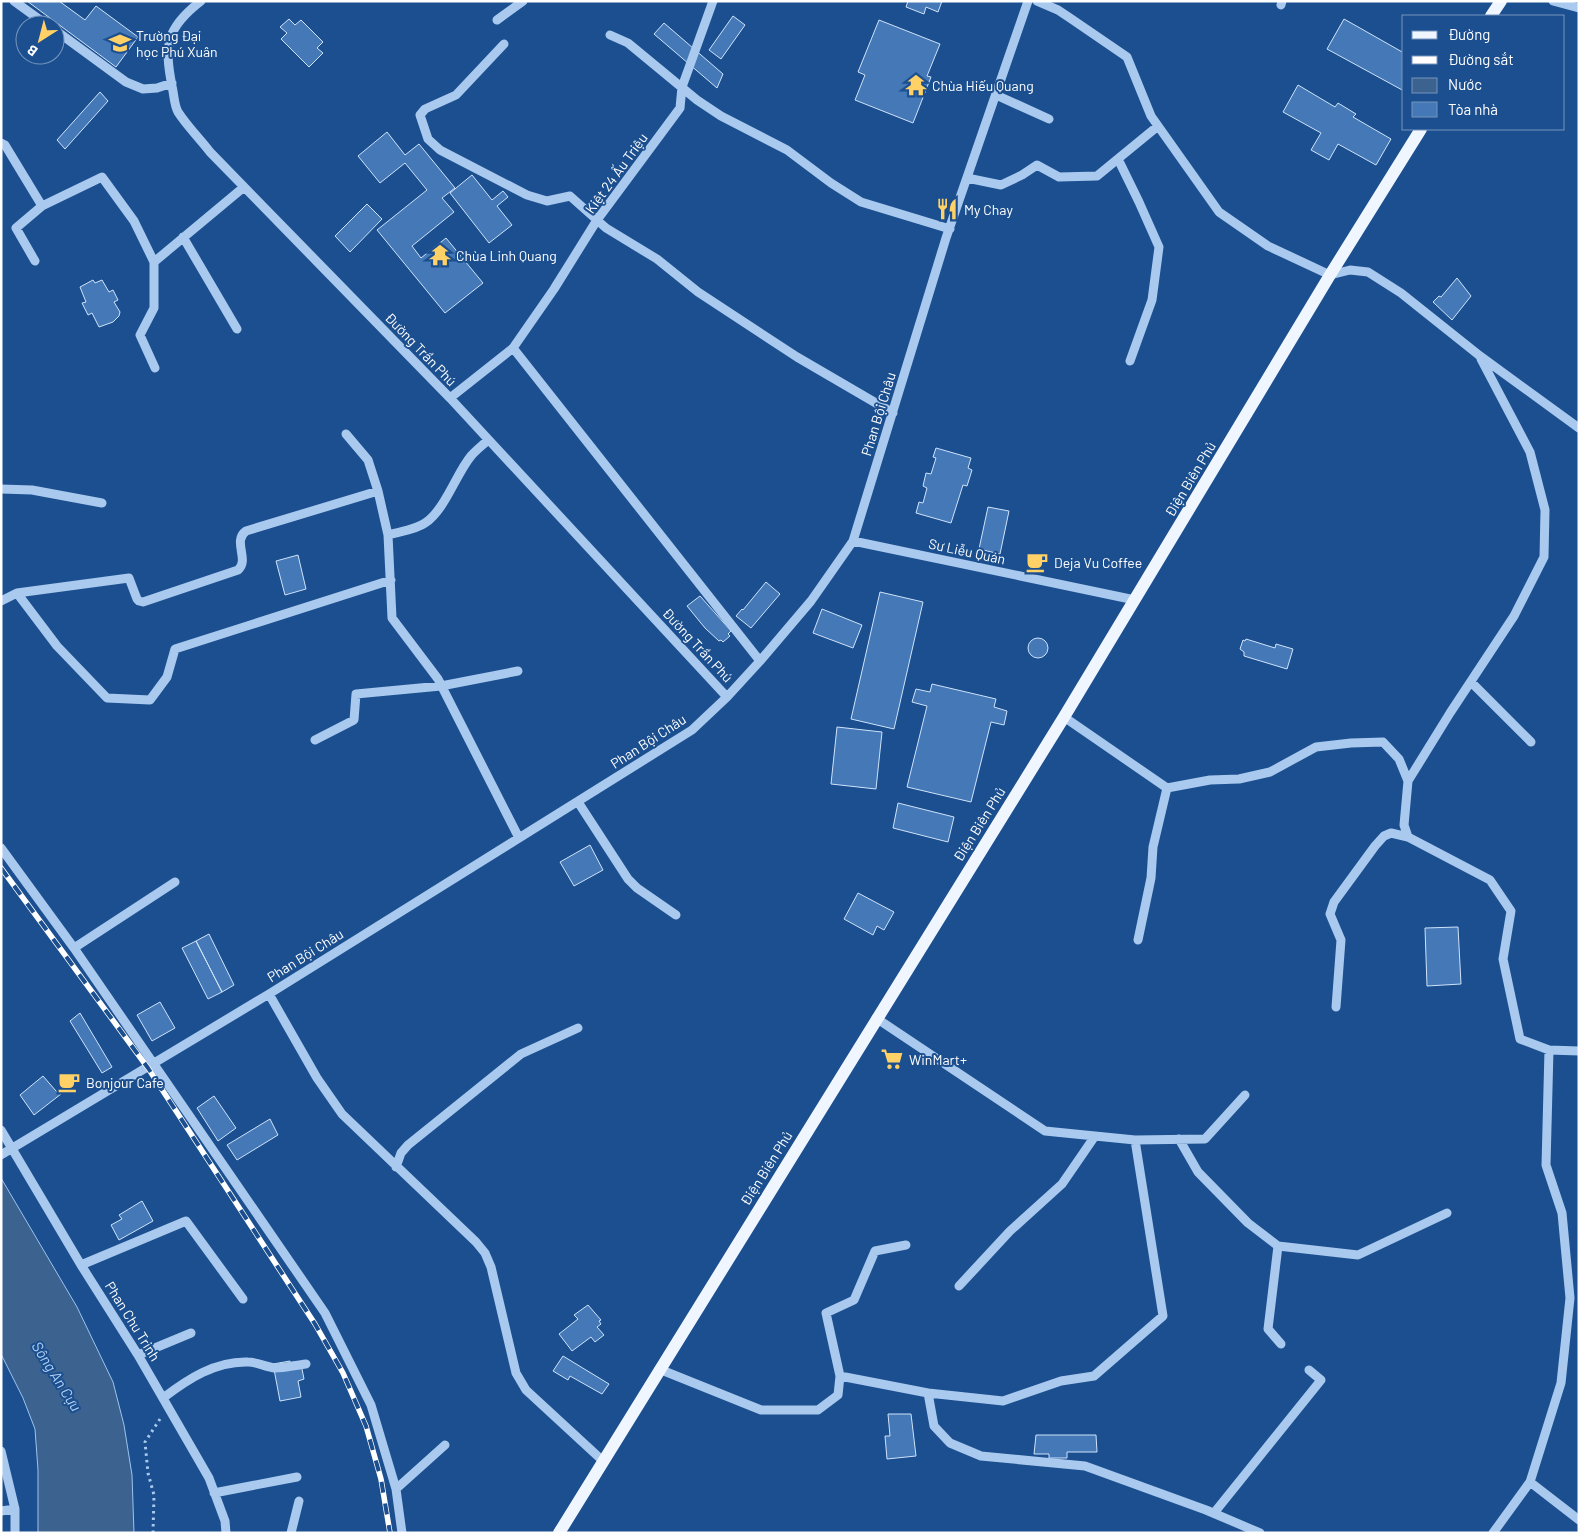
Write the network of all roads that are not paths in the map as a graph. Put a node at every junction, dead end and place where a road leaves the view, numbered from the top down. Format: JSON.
{"nodes":[{"id":1,"x":14,"y":1,"type":"edge"},
{"id":2,"x":200,"y":1,"type":"edge"},
{"id":3,"x":522,"y":1,"type":"edge"},
{"id":4,"x":713,"y":1,"type":"edge"},
{"id":5,"x":1028,"y":1,"type":"edge"},
{"id":6,"x":1037,"y":1,"type":"edge"},
{"id":7,"x":1501,"y":1,"type":"edge"},
{"id":8,"x":1553,"y":1,"type":"edge"},
{"id":9,"x":1579,"y":8,"type":"edge"},
{"id":10,"x":33,"y":15,"type":"edge"},
{"id":11,"x":1492,"y":15,"type":"edge"},
{"id":12,"x":497,"y":20,"type":"dead end"},
{"id":13,"x":610,"y":35,"type":"dead end"},
{"id":14,"x":65,"y":37,"type":"edge"},
{"id":15,"x":504,"y":44,"type":"dead end"},
{"id":16,"x":172,"y":82,"type":"junction"},
{"id":17,"x":682,"y":87,"type":"junction"},
{"id":18,"x":996,"y":95,"type":"junction"},
{"id":19,"x":1048,"y":119,"type":"dead end"},
{"id":20,"x":1158,"y":126,"type":"junction"},
{"id":21,"x":1420,"y":130,"type":"edge"},
{"id":22,"x":1,"y":143,"type":"edge"},
{"id":23,"x":1118,"y":160,"type":"junction"},
{"id":24,"x":967,"y":178,"type":"junction"},
{"id":25,"x":244,"y":187,"type":"junction"},
{"id":26,"x":42,"y":206,"type":"junction"},
{"id":27,"x":597,"y":220,"type":"junction"},
{"id":28,"x":950,"y":229,"type":"junction"},
{"id":29,"x":183,"y":237,"type":"junction"},
{"id":30,"x":34,"y":261,"type":"dead end"},
{"id":31,"x":154,"y":262,"type":"junction"},
{"id":32,"x":1330,"y":275,"type":"junction"},
{"id":33,"x":237,"y":329,"type":"dead end"},
{"id":34,"x":513,"y":348,"type":"junction"},
{"id":35,"x":1480,"y":356,"type":"junction"},
{"id":36,"x":1130,"y":361,"type":"dead end"},
{"id":37,"x":155,"y":368,"type":"dead end"},
{"id":38,"x":450,"y":398,"type":"junction"},
{"id":39,"x":892,"y":413,"type":"junction"},
{"id":40,"x":1579,"y":428,"type":"edge"},
{"id":41,"x":346,"y":434,"type":"dead end"},
{"id":42,"x":488,"y":440,"type":"junction"},
{"id":43,"x":1,"y":489,"type":"edge"},
{"id":44,"x":378,"y":491,"type":"junction"},
{"id":45,"x":102,"y":503,"type":"dead end"},
{"id":46,"x":388,"y":535,"type":"junction"},
{"id":47,"x":853,"y":541,"type":"junction"},
{"id":48,"x":391,"y":580,"type":"junction"},
{"id":49,"x":18,"y":593,"type":"junction"},
{"id":50,"x":1135,"y":600,"type":"junction"},
{"id":51,"x":1,"y":601,"type":"edge"},
{"id":52,"x":760,"y":661,"type":"junction"},
{"id":53,"x":518,"y":671,"type":"dead end"},
{"id":54,"x":1471,"y":682,"type":"junction"},
{"id":55,"x":441,"y":686,"type":"junction"},
{"id":56,"x":727,"y":697,"type":"junction"},
{"id":57,"x":1064,"y":717,"type":"junction"},
{"id":58,"x":315,"y":740,"type":"dead end"},
{"id":59,"x":1531,"y":742,"type":"dead end"},
{"id":60,"x":1408,"y":781,"type":"junction"},
{"id":61,"x":1167,"y":788,"type":"junction"},
{"id":62,"x":578,"y":802,"type":"junction"},
{"id":63,"x":1408,"y":837,"type":"junction"},
{"id":64,"x":519,"y":838,"type":"junction"},
{"id":65,"x":1,"y":848,"type":"edge"},
{"id":66,"x":175,"y":882,"type":"dead end"},
{"id":67,"x":676,"y":915,"type":"dead end"},
{"id":68,"x":1138,"y":940,"type":"dead end"},
{"id":69,"x":74,"y":948,"type":"junction"},
{"id":70,"x":269,"y":994,"type":"junction"},
{"id":71,"x":1336,"y":1007,"type":"dead end"},
{"id":72,"x":876,"y":1018,"type":"junction"},
{"id":73,"x":578,"y":1028,"type":"dead end"},
{"id":74,"x":1549,"y":1050,"type":"junction"},
{"id":75,"x":1579,"y":1051,"type":"edge"},
{"id":76,"x":153,"y":1065,"type":"junction"},
{"id":77,"x":1246,"y":1095,"type":"dead end"},
{"id":78,"x":1,"y":1130,"type":"edge"},
{"id":79,"x":1094,"y":1136,"type":"junction"},
{"id":80,"x":1179,"y":1139,"type":"junction"},
{"id":81,"x":1135,"y":1140,"type":"junction"},
{"id":82,"x":13,"y":1149,"type":"junction"},
{"id":83,"x":1,"y":1155,"type":"edge"},
{"id":84,"x":396,"y":1167,"type":"junction"},
{"id":85,"x":1447,"y":1213,"type":"dead end"},
{"id":86,"x":906,"y":1245,"type":"dead end"},
{"id":87,"x":1278,"y":1246,"type":"junction"},
{"id":88,"x":82,"y":1265,"type":"junction"},
{"id":89,"x":959,"y":1286,"type":"dead end"},
{"id":90,"x":243,"y":1299,"type":"dead end"},
{"id":91,"x":191,"y":1333,"type":"dead end"},
{"id":92,"x":1282,"y":1344,"type":"dead end"},
{"id":93,"x":138,"y":1355,"type":"junction"},
{"id":94,"x":306,"y":1364,"type":"dead end"},
{"id":95,"x":659,"y":1369,"type":"junction"},
{"id":96,"x":1309,"y":1370,"type":"dead end"},
{"id":97,"x":840,"y":1376,"type":"junction"},
{"id":98,"x":928,"y":1393,"type":"junction"},
{"id":99,"x":165,"y":1402,"type":"junction"},
{"id":100,"x":445,"y":1446,"type":"dead end"},
{"id":101,"x":1,"y":1451,"type":"edge"},
{"id":102,"x":603,"y":1462,"type":"junction"},
{"id":103,"x":297,"y":1477,"type":"dead end"},
{"id":104,"x":1530,"y":1482,"type":"junction"},
{"id":105,"x":396,"y":1489,"type":"junction"},
{"id":106,"x":214,"y":1492,"type":"junction"},
{"id":107,"x":299,"y":1501,"type":"dead end"},
{"id":108,"x":15,"y":1509,"type":"junction"},
{"id":109,"x":1,"y":1511,"type":"edge"},
{"id":110,"x":1214,"y":1513,"type":"junction"},
{"id":111,"x":1579,"y":1520,"type":"edge"},
{"id":112,"x":15,"y":1533,"type":"edge"},
{"id":113,"x":226,"y":1533,"type":"edge"},
{"id":114,"x":292,"y":1533,"type":"edge"},
{"id":115,"x":402,"y":1533,"type":"edge"},
{"id":116,"x":558,"y":1533,"type":"edge"},
{"id":117,"x":1260,"y":1533,"type":"edge"},
{"id":118,"x":1493,"y":1533,"type":"edge"}],
"edges":[{"from":1,"to":10,"type":"street"},
{"from":2,"to":16,"type":"street","name":"Đường Trần Phú"},
{"from":3,"to":12,"type":"street"},
{"from":4,"to":17,"type":"street","name":"Kiệt 24 Ấu Triệu"},
{"from":5,"to":18,"type":"street","name":"Phan Bội Châu"},
{"from":6,"to":20,"type":"street"},
{"from":7,"to":11,"type":"main road"},
{"from":8,"to":9,"type":"street"},
{"from":13,"to":17,"type":"street"},
{"from":14,"to":16,"type":"street"},
{"from":15,"to":27,"type":"street"},
{"from":16,"to":25,"type":"street","name":"Đường Trần Phú"},
{"from":17,"to":27,"type":"street","name":"Kiệt 24 Ấu Triệu"},
{"from":17,"to":28,"type":"street"},
{"from":18,"to":19,"type":"street"},
{"from":18,"to":24,"type":"street","name":"Phan Bội Châu"},
{"from":20,"to":23,"type":"street"},
{"from":20,"to":32,"type":"street"},
{"from":21,"to":32,"type":"main road","name":"Điện Biên Phủ"},
{"from":22,"to":26,"type":"street"},
{"from":23,"to":24,"type":"street"},
{"from":23,"to":36,"type":"street"},
{"from":24,"to":28,"type":"street","name":"Phan Bội Châu"},
{"from":25,"to":29,"type":"street"},
{"from":25,"to":38,"type":"street","name":"Đường Trần Phú"},
{"from":26,"to":30,"type":"street"},
{"from":26,"to":31,"type":"street"},
{"from":27,"to":34,"type":"street","name":"Kiệt 24 Ấu Triệu"},
{"from":27,"to":39,"type":"street"},
{"from":28,"to":39,"type":"street","name":"Phan Bội Châu"},
{"from":29,"to":31,"type":"street"},
{"from":29,"to":33,"type":"street"},
{"from":31,"to":37,"type":"street"},
{"from":32,"to":35,"type":"street"},
{"from":32,"to":50,"type":"main road","name":"Điện Biên Phủ"},
{"from":34,"to":38,"type":"street","name":"Kiệt 24 Ấu Triệu"},
{"from":34,"to":52,"type":"street"},
{"from":35,"to":40,"type":"street"},
{"from":35,"to":54,"type":"street"},
{"from":38,"to":42,"type":"street","name":"Đường Trần Phú"},
{"from":39,"to":47,"type":"street","name":"Phan Bội Châu"},
{"from":41,"to":44,"type":"street"},
{"from":42,"to":46,"type":"street"},
{"from":42,"to":56,"type":"street","name":"Đường Trần Phú"},
{"from":43,"to":45,"type":"street"},
{"from":44,"to":46,"type":"street"},
{"from":44,"to":49,"type":"street"},
{"from":46,"to":48,"type":"street"},
{"from":47,"to":50,"type":"street","name":"Sư Liễu Quán"},
{"from":47,"to":52,"type":"street","name":"Phan Bội Châu"},
{"from":48,"to":49,"type":"street"},
{"from":48,"to":55,"type":"street"},
{"from":49,"to":51,"type":"street"},
{"from":50,"to":57,"type":"main road","name":"Điện Biên Phủ"},
{"from":52,"to":56,"type":"street","name":"Phan Bội Châu"},
{"from":53,"to":55,"type":"street"},
{"from":54,"to":59,"type":"street"},
{"from":54,"to":60,"type":"street"},
{"from":55,"to":58,"type":"street"},
{"from":55,"to":64,"type":"street"},
{"from":56,"to":62,"type":"street","name":"Phan Bội Châu"},
{"from":57,"to":61,"type":"street"},
{"from":57,"to":72,"type":"main road","name":"Điện Biên Phủ"},
{"from":60,"to":61,"type":"street"},
{"from":60,"to":63,"type":"street"},
{"from":61,"to":68,"type":"street"},
{"from":62,"to":64,"type":"street","name":"Phan Bội Châu"},
{"from":62,"to":67,"type":"street"},
{"from":63,"to":71,"type":"street"},
{"from":63,"to":74,"type":"street"},
{"from":64,"to":70,"type":"street","name":"Phan Bội Châu"},
{"from":65,"to":69,"type":"street"},
{"from":66,"to":69,"type":"street"},
{"from":69,"to":76,"type":"street"},
{"from":70,"to":76,"type":"street","name":"Phan Bội Châu"},
{"from":70,"to":84,"type":"street"},
{"from":72,"to":79,"type":"street"},
{"from":72,"to":95,"type":"main road","name":"Điện Biên Phủ"},
{"from":73,"to":84,"type":"street"},
{"from":74,"to":75,"type":"street"},
{"from":74,"to":104,"type":"street"},
{"from":76,"to":82,"type":"street","name":"Phan Bội Châu"},
{"from":76,"to":105,"type":"street"},
{"from":77,"to":80,"type":"street"},
{"from":78,"to":82,"type":"street","name":"Phan Chu Trinh"},
{"from":79,"to":81,"type":"street"},
{"from":79,"to":89,"type":"street"},
{"from":80,"to":81,"type":"street"},
{"from":80,"to":87,"type":"street"},
{"from":81,"to":98,"type":"street"},
{"from":82,"to":83,"type":"street","name":"Phan Bội Châu"},
{"from":82,"to":88,"type":"street","name":"Phan Chu Trinh"},
{"from":84,"to":102,"type":"street"},
{"from":85,"to":87,"type":"street"},
{"from":86,"to":97,"type":"street"},
{"from":87,"to":92,"type":"street"},
{"from":88,"to":90,"type":"street"},
{"from":88,"to":93,"type":"street","name":"Phan Chu Trinh"},
{"from":91,"to":93,"type":"street"},
{"from":93,"to":99,"type":"street","name":"Phan Chu Trinh"},
{"from":94,"to":99,"type":"street"},
{"from":95,"to":97,"type":"street"},
{"from":95,"to":102,"type":"main road","name":"Điện Biên Phủ"},
{"from":96,"to":110,"type":"street"},
{"from":97,"to":98,"type":"street"},
{"from":98,"to":110,"type":"street"},
{"from":99,"to":106,"type":"street","name":"Phan Chu Trinh"},
{"from":100,"to":105,"type":"street"},
{"from":101,"to":108,"type":"street"},
{"from":102,"to":116,"type":"main road","name":"Điện Biên Phủ"},
{"from":103,"to":106,"type":"street"},
{"from":104,"to":111,"type":"street"},
{"from":104,"to":118,"type":"street"},
{"from":105,"to":115,"type":"street"},
{"from":106,"to":113,"type":"street","name":"Phan Chu Trinh"},
{"from":107,"to":114,"type":"street"},
{"from":108,"to":109,"type":"street"},
{"from":108,"to":112,"type":"street"},
{"from":110,"to":117,"type":"street"}]}
